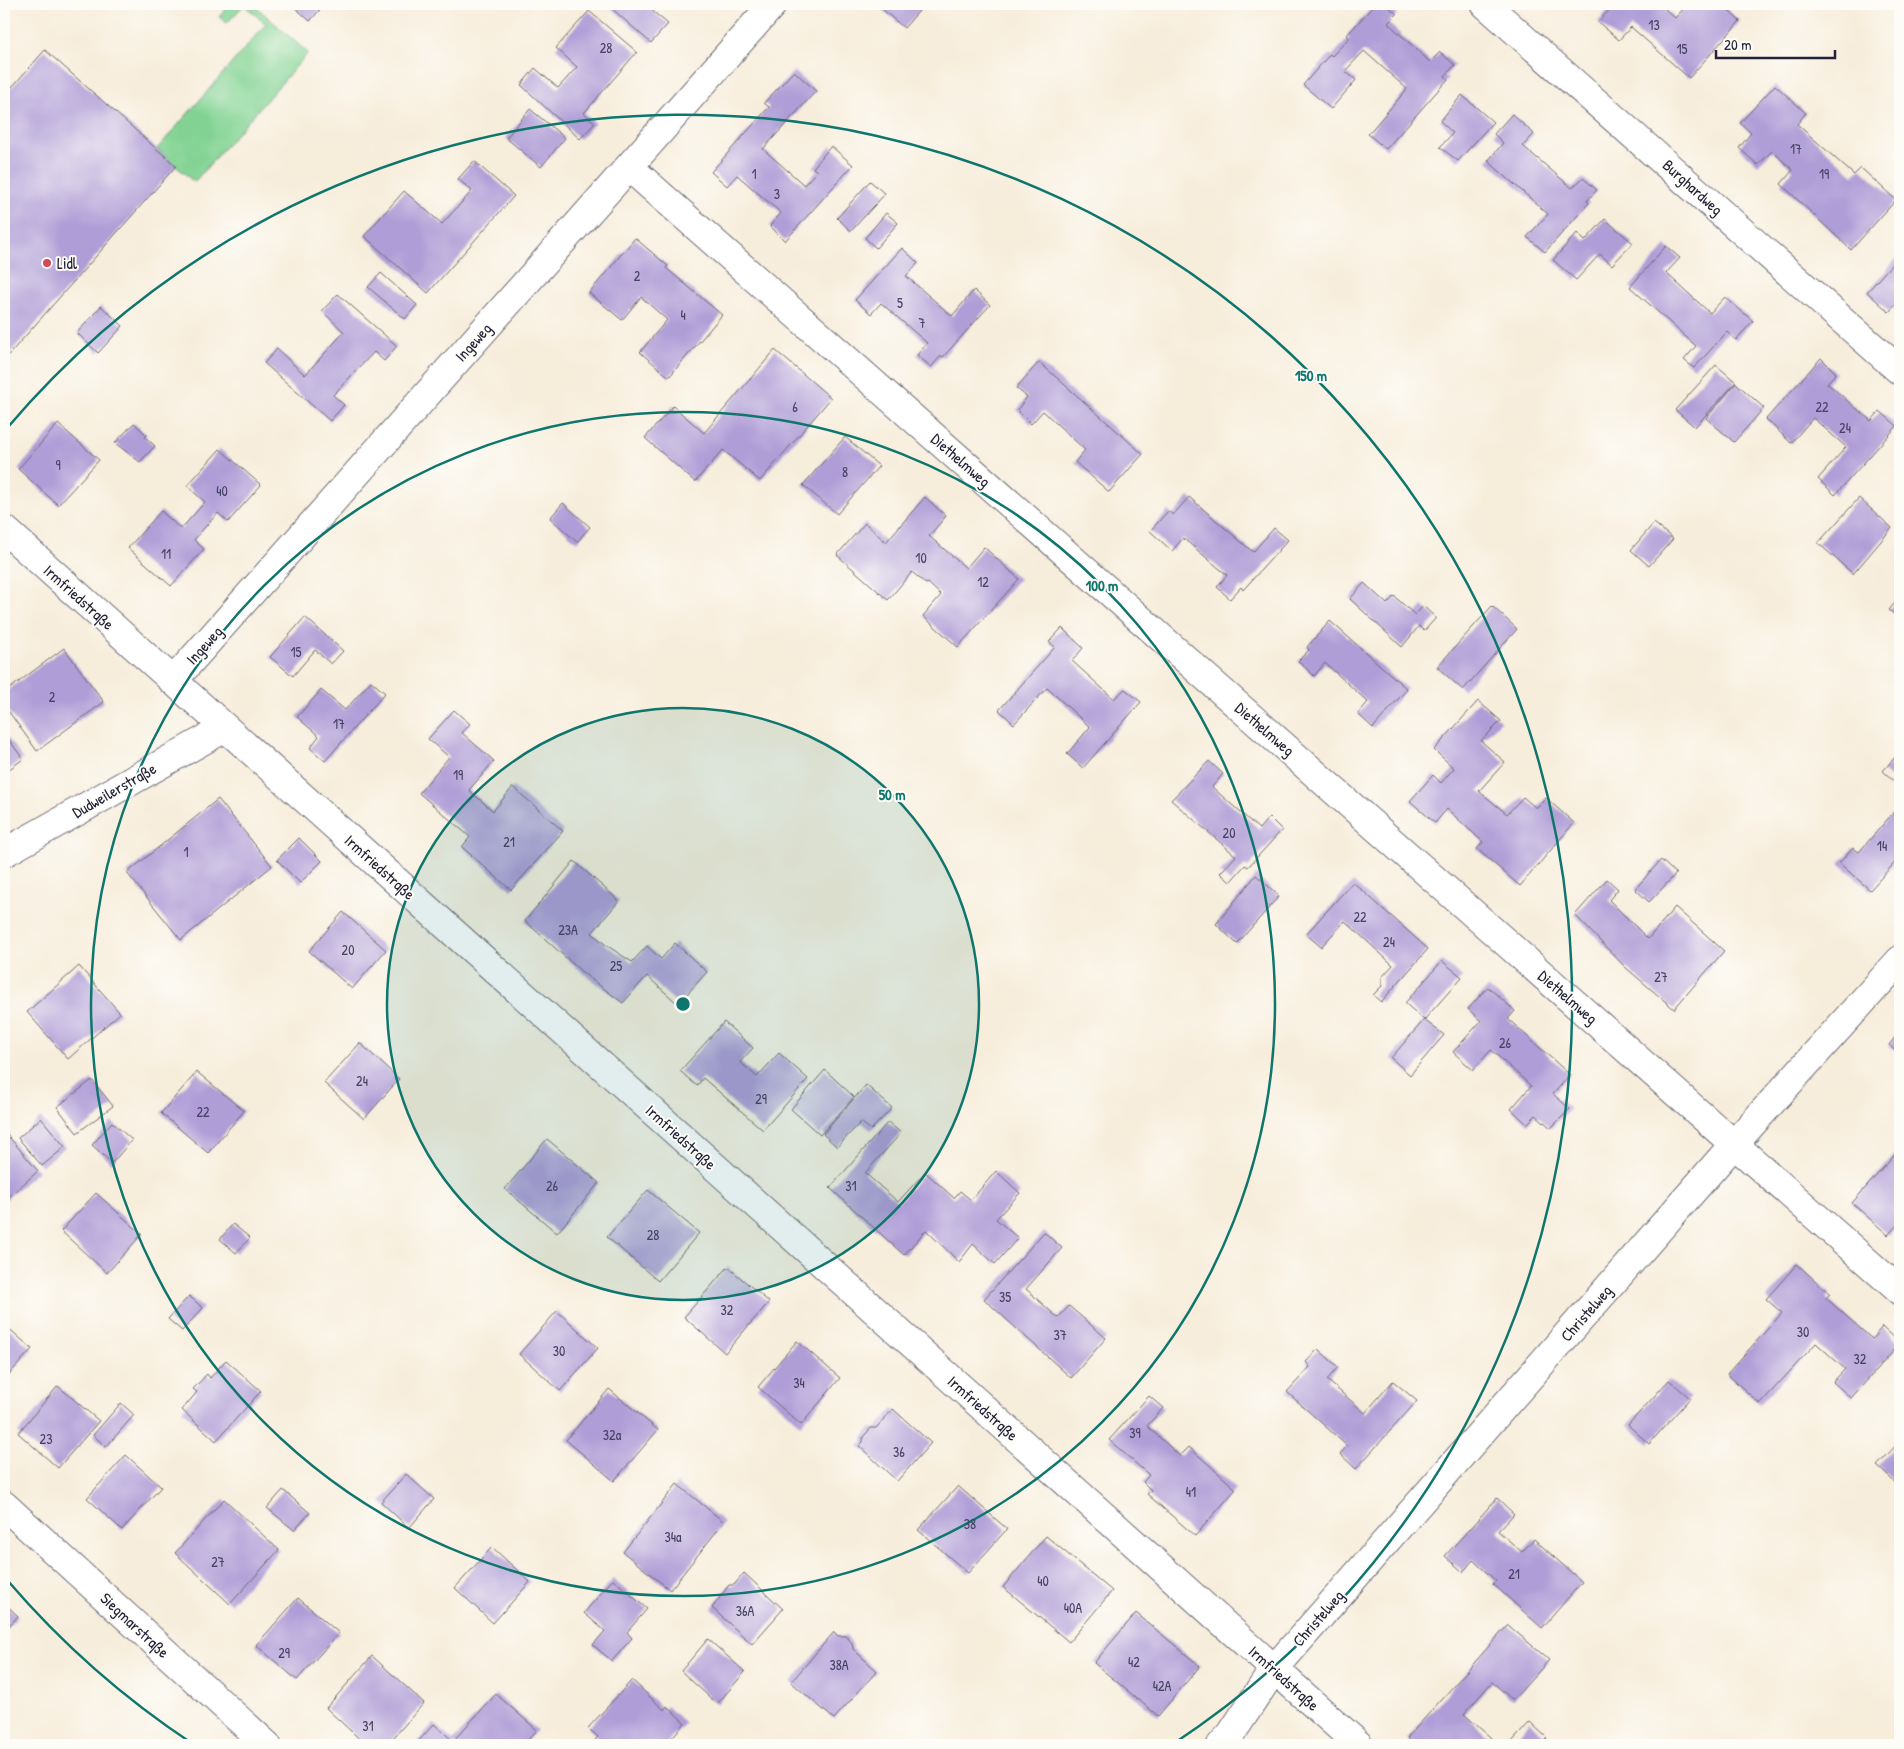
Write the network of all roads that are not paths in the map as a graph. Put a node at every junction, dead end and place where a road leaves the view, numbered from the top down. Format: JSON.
{"nodes":[{"id":1,"x":773,"y":4,"type":"edge"},
{"id":2,"x":1485,"y":4,"type":"edge"},
{"id":3,"x":629,"y":166,"type":"junction"},
{"id":4,"x":1900,"y":371,"type":"edge"},
{"id":5,"x":4,"y":529,"type":"edge"},
{"id":6,"x":173,"y":681,"type":"junction"},
{"id":7,"x":224,"y":728,"type":"junction"},
{"id":8,"x":4,"y":853,"type":"edge"},
{"id":9,"x":1900,"y":960,"type":"edge"},
{"id":10,"x":1734,"y":1144,"type":"junction"},
{"id":11,"x":1900,"y":1291,"type":"edge"},
{"id":12,"x":4,"y":1506,"type":"edge"},
{"id":13,"x":1274,"y":1669,"type":"junction"},
{"id":14,"x":267,"y":1745,"type":"edge"},
{"id":15,"x":1222,"y":1745,"type":"edge"},
{"id":16,"x":1359,"y":1745,"type":"edge"}],
"edges":[{"from":1,"to":3,"type":"street","name":"Ingeweg"},
{"from":2,"to":4,"type":"street","name":"Burghardweg"},
{"from":3,"to":6,"type":"street","name":"Ingeweg"},
{"from":3,"to":10,"type":"street","name":"Diethelmweg"},
{"from":5,"to":6,"type":"street","name":"Irmfriedstraße"},
{"from":6,"to":7,"type":"street","name":"Irmfriedstraße"},
{"from":7,"to":8,"type":"street","name":"Dudweilerstraße"},
{"from":7,"to":13,"type":"street","name":"Irmfriedstraße"},
{"from":9,"to":10,"type":"street","name":"Christelweg"},
{"from":10,"to":11,"type":"street","name":"Diethelmweg"},
{"from":10,"to":13,"type":"street","name":"Christelweg"},
{"from":12,"to":14,"type":"street","name":"Siegmarstraße"},
{"from":13,"to":15,"type":"street","name":"Christelweg"},
{"from":13,"to":16,"type":"street","name":"Irmfriedstraße"}]}
